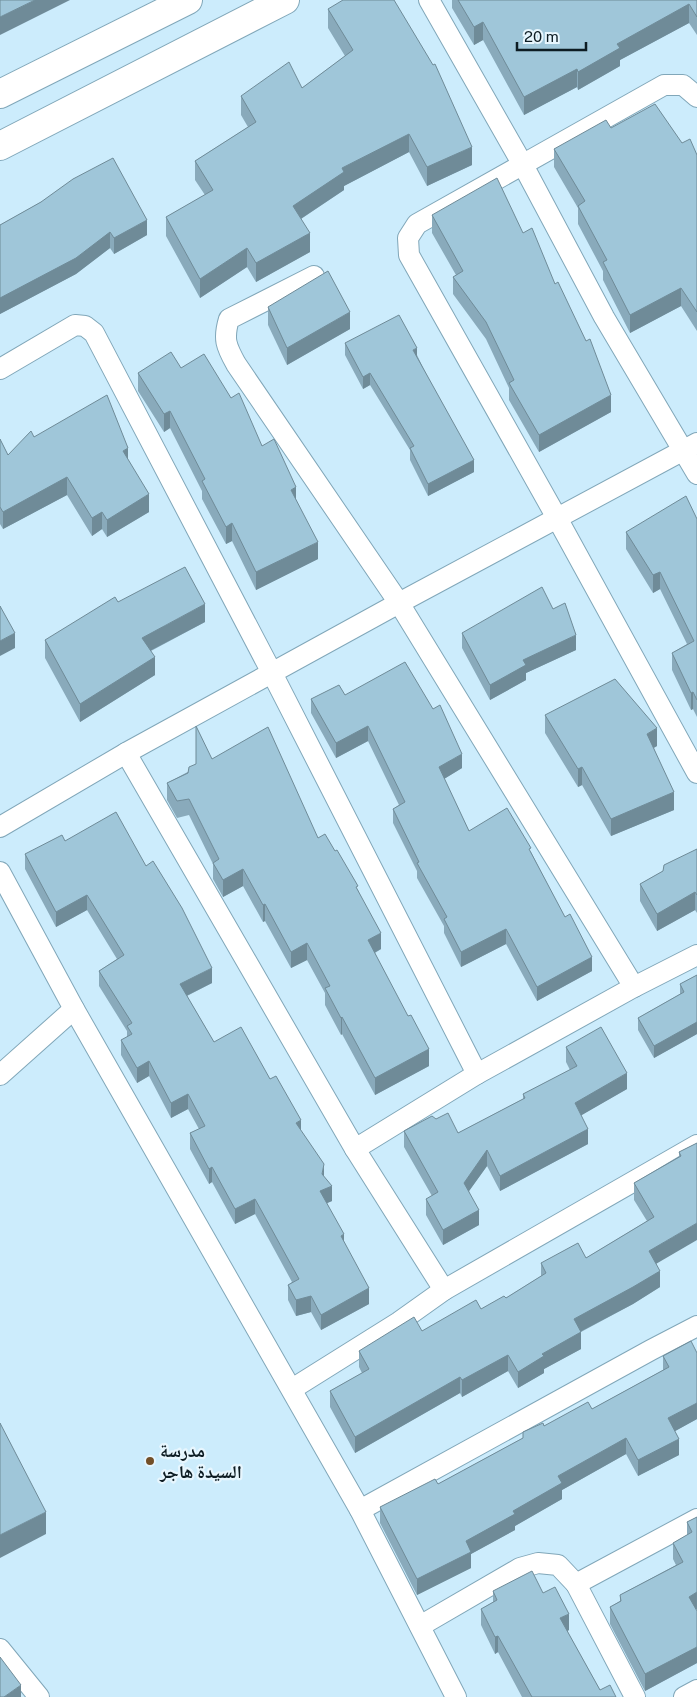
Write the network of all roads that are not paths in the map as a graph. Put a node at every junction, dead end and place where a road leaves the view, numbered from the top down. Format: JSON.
{"nodes":[{"id":1,"x":188,"y":0,"type":"edge"},
{"id":2,"x":284,"y":0,"type":"edge"},
{"id":3,"x":429,"y":0,"type":"edge"},
{"id":4,"x":0,"y":94,"type":"edge"},
{"id":5,"x":697,"y":97,"type":"edge"},
{"id":6,"x":0,"y":146,"type":"edge"},
{"id":7,"x":523,"y":165,"type":"junction"},
{"id":8,"x":314,"y":276,"type":"dead end"},
{"id":9,"x":0,"y":369,"type":"edge"},
{"id":10,"x":690,"y":447,"type":"edge"},
{"id":11,"x":697,"y":474,"type":"edge"},
{"id":12,"x":557,"y":518,"type":"junction"},
{"id":13,"x":399,"y":603,"type":"junction"},
{"id":14,"x":272,"y":673,"type":"junction"},
{"id":15,"x":126,"y":753,"type":"junction"},
{"id":16,"x":697,"y":773,"type":"edge"},
{"id":17,"x":0,"y":827,"type":"edge"},
{"id":18,"x":0,"y":872,"type":"edge"},
{"id":19,"x":697,"y":955,"type":"edge"},
{"id":20,"x":634,"y":987,"type":"junction"},
{"id":21,"x":74,"y":1009,"type":"junction"},
{"id":22,"x":477,"y":1074,"type":"junction"},
{"id":23,"x":0,"y":1075,"type":"edge"},
{"id":24,"x":697,"y":1145,"type":"edge"},
{"id":25,"x":355,"y":1149,"type":"junction"},
{"id":26,"x":444,"y":1290,"type":"junction"},
{"id":27,"x":697,"y":1326,"type":"edge"},
{"id":28,"x":292,"y":1389,"type":"junction"},
{"id":29,"x":360,"y":1510,"type":"junction"},
{"id":30,"x":697,"y":1519,"type":"edge"},
{"id":31,"x":576,"y":1584,"type":"junction"},
{"id":32,"x":420,"y":1626,"type":"junction"},
{"id":33,"x":0,"y":1649,"type":"edge"},
{"id":34,"x":697,"y":1690,"type":"edge"},
{"id":35,"x":39,"y":1697,"type":"edge"},
{"id":36,"x":456,"y":1697,"type":"edge"},
{"id":37,"x":635,"y":1697,"type":"edge"},
{"id":38,"x":684,"y":1697,"type":"edge"}],
"edges":[{"from":1,"to":4,"type":"main road"},
{"from":2,"to":6,"type":"main road"},
{"from":3,"to":7,"type":"street"},
{"from":5,"to":7,"type":"street"},
{"from":7,"to":10,"type":"street"},
{"from":7,"to":12,"type":"street"},
{"from":8,"to":13,"type":"street"},
{"from":9,"to":14,"type":"street"},
{"from":10,"to":11,"type":"street"},
{"from":10,"to":12,"type":"street"},
{"from":12,"to":13,"type":"street"},
{"from":12,"to":16,"type":"street"},
{"from":13,"to":14,"type":"street"},
{"from":13,"to":20,"type":"street"},
{"from":14,"to":15,"type":"street"},
{"from":14,"to":22,"type":"street"},
{"from":15,"to":17,"type":"street"},
{"from":15,"to":25,"type":"street"},
{"from":18,"to":21,"type":"street"},
{"from":19,"to":20,"type":"street"},
{"from":20,"to":22,"type":"street"},
{"from":21,"to":23,"type":"street"},
{"from":21,"to":28,"type":"street"},
{"from":22,"to":25,"type":"street"},
{"from":24,"to":26,"type":"street"},
{"from":25,"to":26,"type":"street"},
{"from":26,"to":28,"type":"street"},
{"from":27,"to":29,"type":"street"},
{"from":28,"to":29,"type":"street"},
{"from":29,"to":32,"type":"street"},
{"from":30,"to":31,"type":"street"},
{"from":31,"to":32,"type":"street"},
{"from":31,"to":37,"type":"street"},
{"from":32,"to":36,"type":"street"},
{"from":33,"to":35,"type":"street"},
{"from":34,"to":38,"type":"street"}]}
